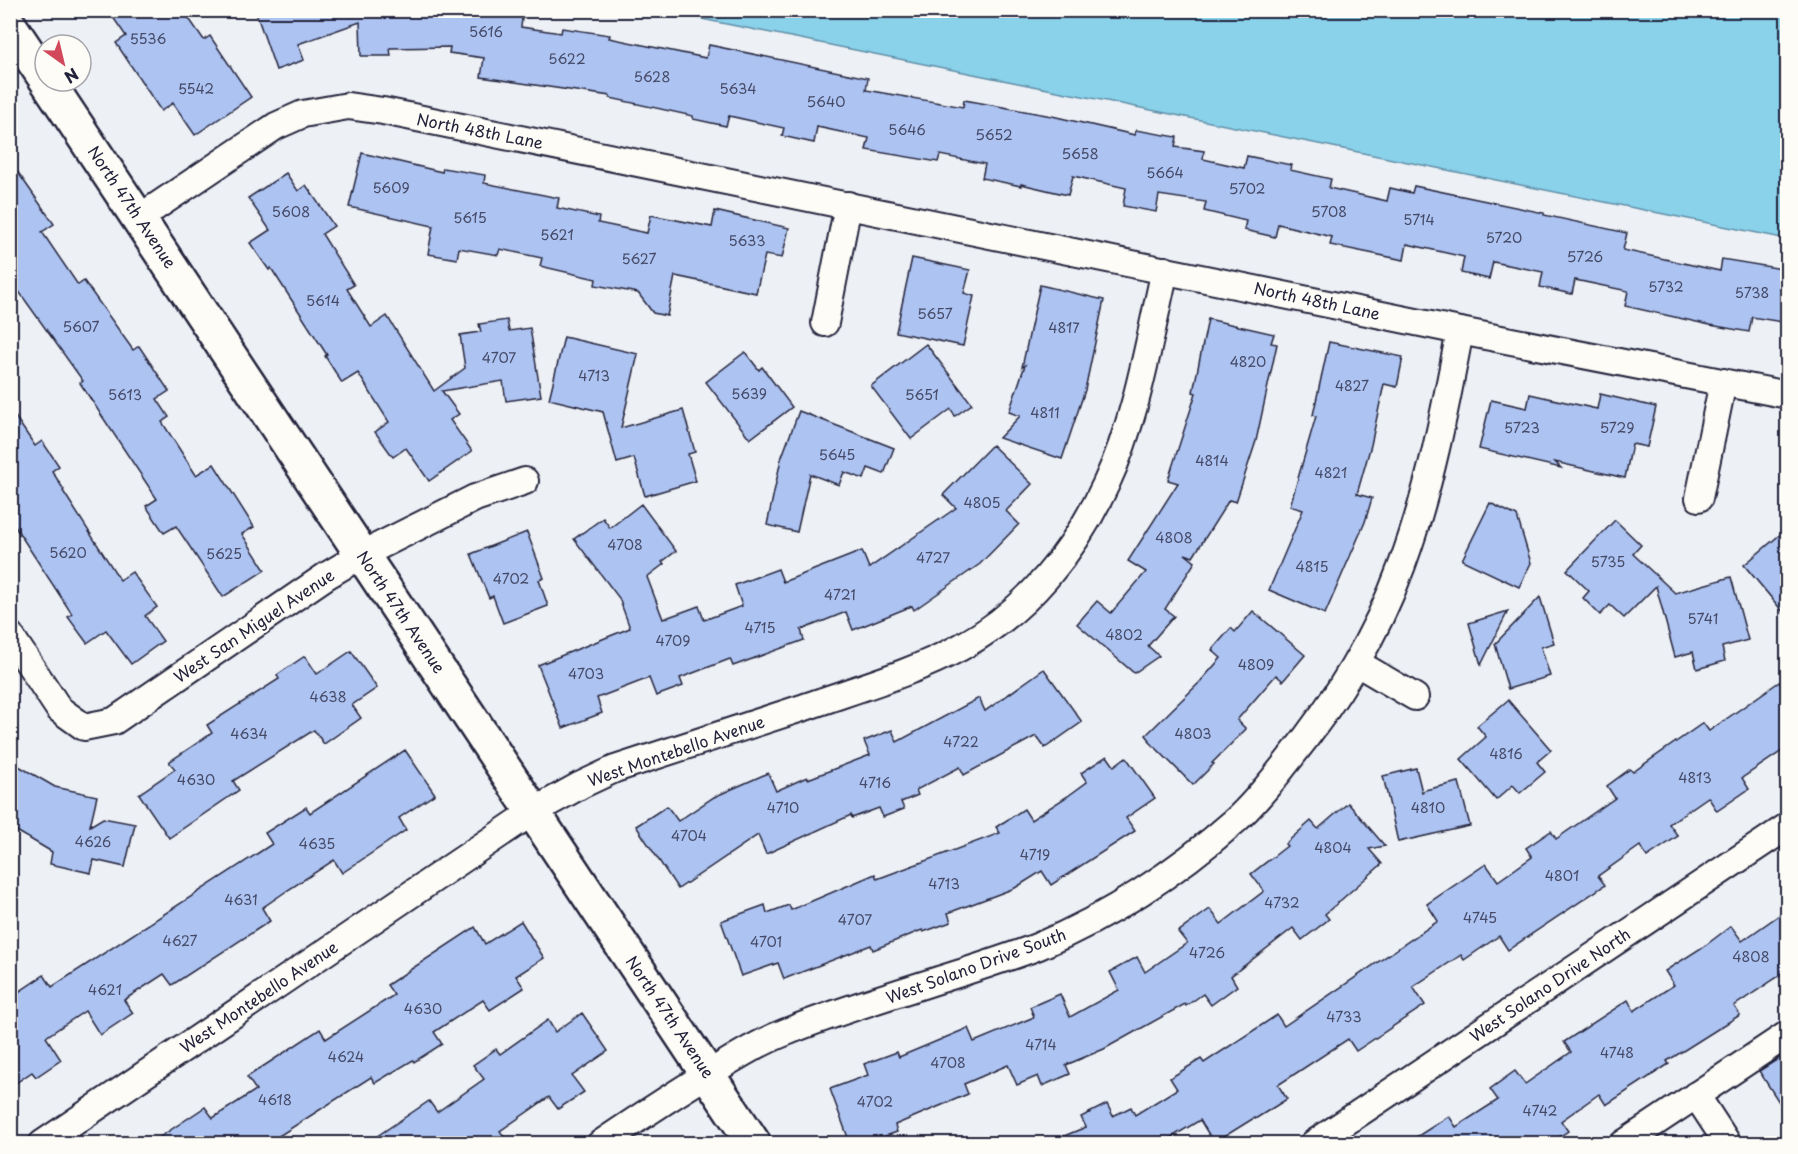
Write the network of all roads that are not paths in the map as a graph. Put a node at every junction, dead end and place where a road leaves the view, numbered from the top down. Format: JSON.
{"nodes":[{"id":1,"x":10,"y":26,"type":"edge"},
{"id":2,"x":33,"y":60,"type":"edge"},
{"id":3,"x":55,"y":93,"type":"edge"},
{"id":4,"x":848,"y":205,"type":"junction"},
{"id":5,"x":139,"y":218,"type":"junction"},
{"id":6,"x":1165,"y":270,"type":"junction"},
{"id":7,"x":825,"y":323,"type":"dead end"},
{"id":8,"x":1460,"y":331,"type":"junction"},
{"id":9,"x":1722,"y":382,"type":"junction"},
{"id":10,"x":1788,"y":395,"type":"edge"},
{"id":11,"x":525,"y":481,"type":"dead end"},
{"id":12,"x":1699,"y":498,"type":"dead end"},
{"id":13,"x":363,"y":554,"type":"junction"},
{"id":14,"x":10,"y":635,"type":"edge"},
{"id":15,"x":1357,"y":663,"type":"junction"},
{"id":16,"x":1415,"y":697,"type":"dead end"},
{"id":17,"x":534,"y":811,"type":"junction"},
{"id":18,"x":1788,"y":826,"type":"edge"},
{"id":19,"x":1788,"y":1034,"type":"edge"},
{"id":20,"x":708,"y":1074,"type":"junction"},
{"id":21,"x":1696,"y":1095,"type":"junction"},
{"id":22,"x":42,"y":1143,"type":"edge"},
{"id":23,"x":600,"y":1143,"type":"edge"},
{"id":24,"x":754,"y":1143,"type":"edge"},
{"id":25,"x":1312,"y":1143,"type":"edge"},
{"id":26,"x":1623,"y":1143,"type":"edge"},
{"id":27,"x":1728,"y":1143,"type":"edge"}],
"edges":[{"from":1,"to":2,"type":"street","name":"North 47th Avenue"},
{"from":3,"to":5,"type":"street","name":"North 47th Avenue"},
{"from":4,"to":5,"type":"street","name":"North 48th Lane"},
{"from":4,"to":6,"type":"street","name":"North 48th Lane"},
{"from":4,"to":7,"type":"street"},
{"from":5,"to":13,"type":"street","name":"North 47th Avenue"},
{"from":6,"to":8,"type":"street","name":"North 48th Lane"},
{"from":6,"to":17,"type":"street","name":"West Montebello Avenue"},
{"from":8,"to":9,"type":"street","name":"North 48th Lane"},
{"from":8,"to":15,"type":"street","name":"West Solano Drive South"},
{"from":9,"to":10,"type":"street","name":"North 48th Lane"},
{"from":9,"to":12,"type":"street"},
{"from":11,"to":13,"type":"street","name":"West San Miguel Avenue"},
{"from":13,"to":14,"type":"street","name":"West San Miguel Avenue"},
{"from":13,"to":17,"type":"street","name":"North 47th Avenue"},
{"from":15,"to":16,"type":"street"},
{"from":15,"to":20,"type":"street","name":"West Solano Drive South"},
{"from":17,"to":20,"type":"street","name":"North 47th Avenue"},
{"from":17,"to":22,"type":"street","name":"West Montebello Avenue"},
{"from":18,"to":25,"type":"street","name":"West Solano Drive North"},
{"from":19,"to":21,"type":"street"},
{"from":20,"to":23,"type":"street","name":"West Solano Drive South"},
{"from":20,"to":24,"type":"street","name":"North 47th Avenue"},
{"from":21,"to":26,"type":"street"},
{"from":21,"to":27,"type":"street"}]}
